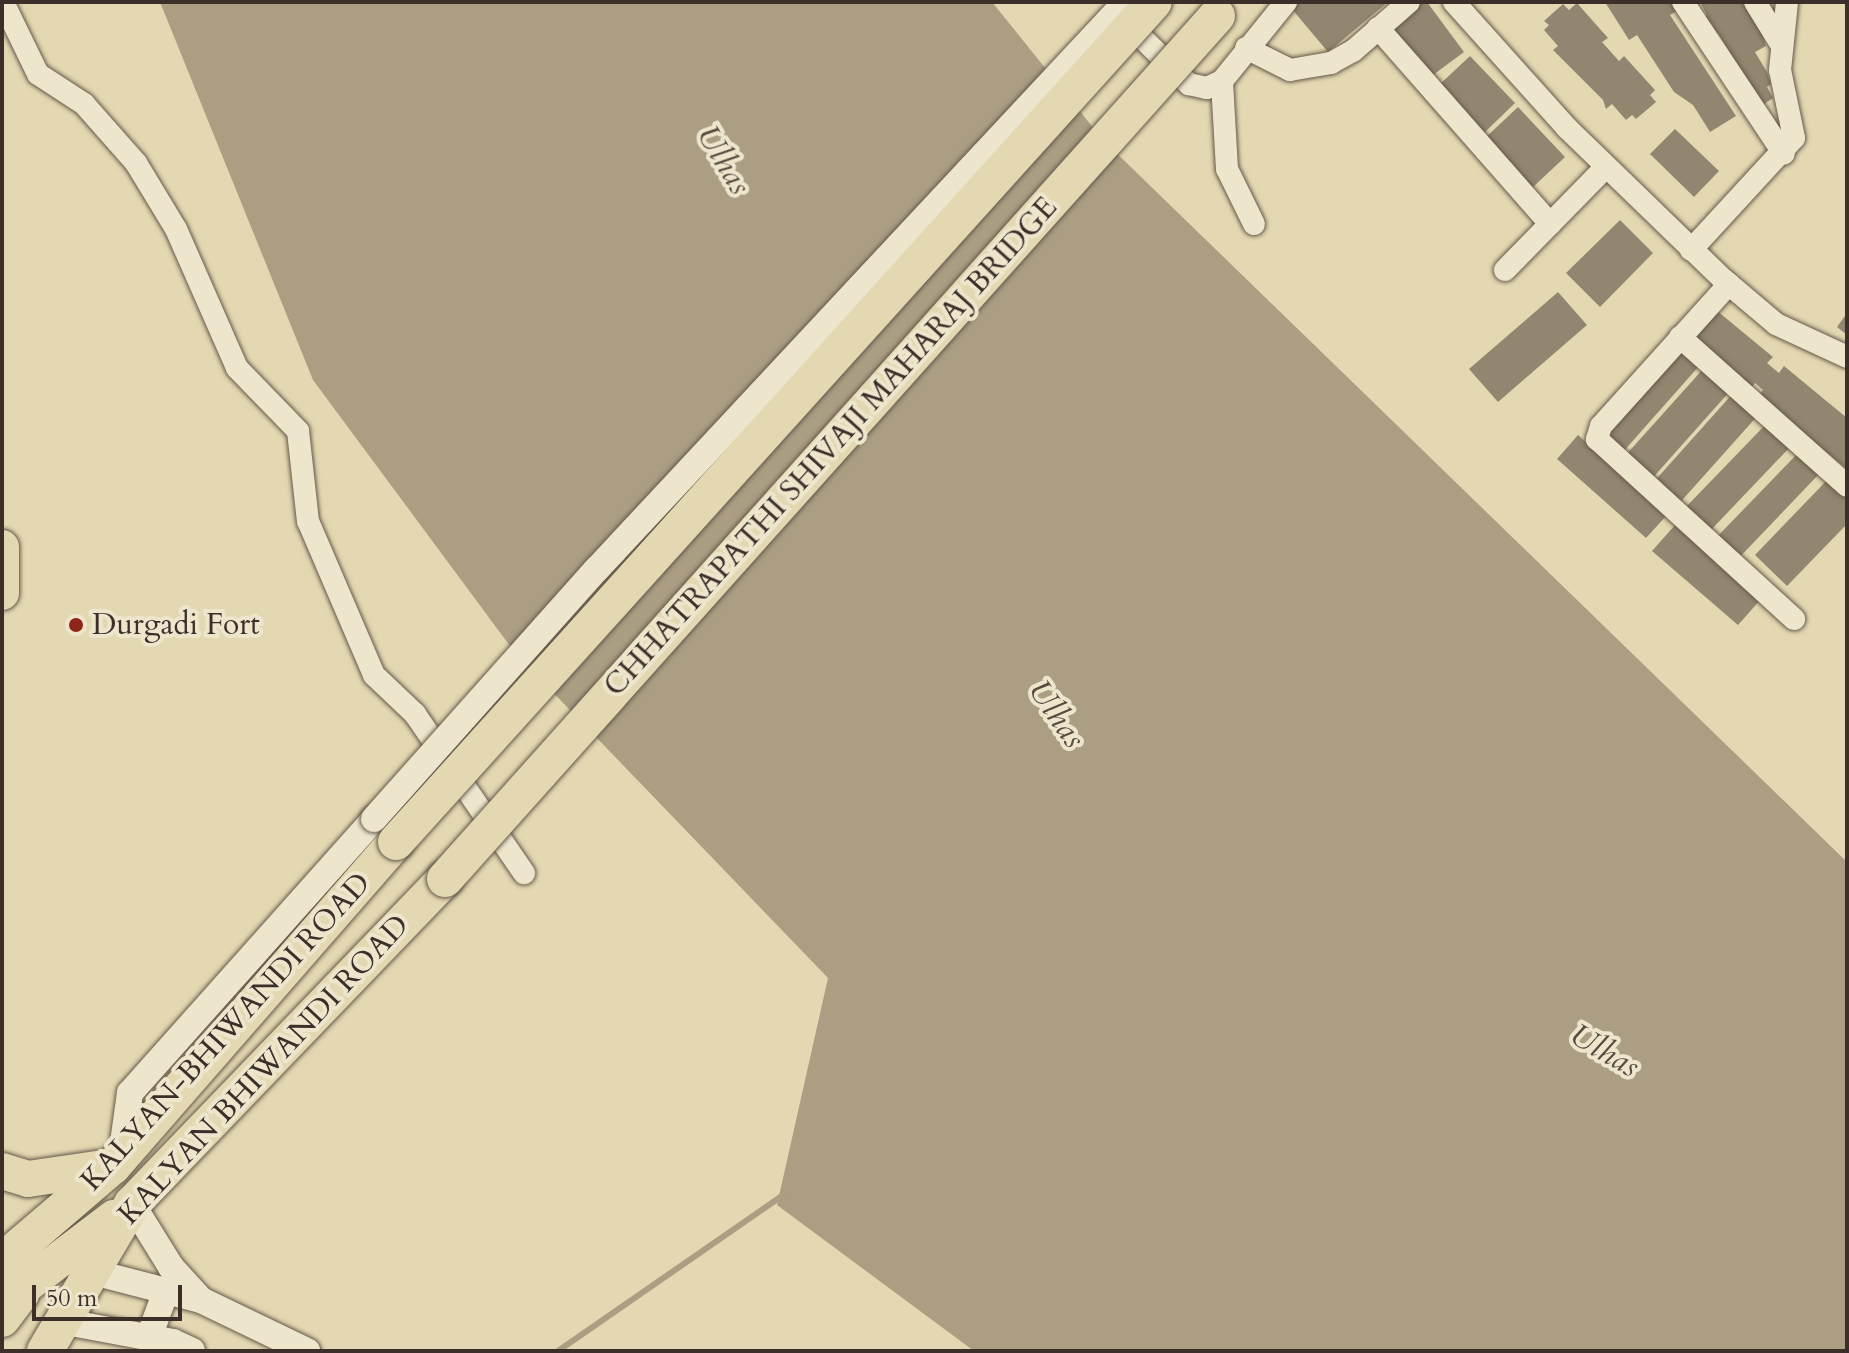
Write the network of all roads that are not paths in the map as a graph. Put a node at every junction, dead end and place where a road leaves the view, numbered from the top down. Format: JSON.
{"nodes":[{"id":1,"x":3,"y":2,"type":"edge"},
{"id":2,"x":1108,"y":2,"type":"edge"},
{"id":3,"x":1126,"y":2,"type":"edge"},
{"id":4,"x":1154,"y":2,"type":"edge"},
{"id":5,"x":1286,"y":2,"type":"edge"},
{"id":6,"x":1409,"y":2,"type":"edge"},
{"id":7,"x":1454,"y":2,"type":"edge"},
{"id":8,"x":1683,"y":2,"type":"edge"},
{"id":9,"x":1755,"y":2,"type":"edge"},
{"id":10,"x":1787,"y":2,"type":"edge"},
{"id":11,"x":1224,"y":9,"type":"edge"},
{"id":12,"x":1378,"y":28,"type":"junction"},
{"id":13,"x":1782,"y":46,"type":"junction"},
{"id":14,"x":1246,"y":48,"type":"junction"},
{"id":15,"x":1222,"y":81,"type":"junction"},
{"id":16,"x":1784,"y":154,"type":"junction"},
{"id":17,"x":1606,"y":167,"type":"junction"},
{"id":18,"x":1254,"y":224,"type":"dead end"},
{"id":19,"x":1550,"y":224,"type":"junction"},
{"id":20,"x":1699,"y":256,"type":"junction"},
{"id":21,"x":1505,"y":270,"type":"dead end"},
{"id":22,"x":1726,"y":282,"type":"junction"},
{"id":23,"x":1680,"y":337,"type":"junction"},
{"id":24,"x":1847,"y":357,"type":"edge"},
{"id":25,"x":1847,"y":486,"type":"edge"},
{"id":26,"x":2,"y":547,"type":"edge"},
{"id":27,"x":2,"y":593,"type":"edge"},
{"id":28,"x":1794,"y":619,"type":"dead end"},
{"id":29,"x":385,"y":830,"type":"junction"},
{"id":30,"x":524,"y":873,"type":"dead end"},
{"id":31,"x":445,"y":879,"type":"joint"},
{"id":32,"x":117,"y":1162,"type":"junction"},
{"id":33,"x":2,"y":1171,"type":"edge"},
{"id":34,"x":139,"y":1197,"type":"junction"},
{"id":35,"x":8,"y":1244,"type":"edge"},
{"id":36,"x":93,"y":1272,"type":"junction"},
{"id":37,"x":22,"y":1288,"type":"junction"},
{"id":38,"x":166,"y":1291,"type":"junction"},
{"id":39,"x":201,"y":1300,"type":"junction"},
{"id":40,"x":2,"y":1319,"type":"edge"},
{"id":41,"x":66,"y":1322,"type":"junction"},
{"id":42,"x":149,"y":1337,"type":"junction"},
{"id":43,"x":45,"y":1351,"type":"edge"},
{"id":44,"x":192,"y":1351,"type":"edge"},
{"id":45,"x":307,"y":1351,"type":"edge"}],
"edges":[{"from":1,"to":30,"type":"street"},
{"from":2,"to":15,"type":"street"},
{"from":3,"to":29,"type":"street","bridge":true},
{"from":4,"to":29,"type":"highway","name":"CHHATRAPATHI SHIVAJI MAHARAJ BRIDGE","bridge":true},
{"from":5,"to":14,"type":"street"},
{"from":6,"to":12,"type":"street"},
{"from":7,"to":17,"type":"street"},
{"from":8,"to":16,"type":"street"},
{"from":9,"to":13,"type":"street"},
{"from":10,"to":13,"type":"street"},
{"from":11,"to":31,"type":"highway","name":"CHHATRAPATHI SHIVAJI MAHARAJ BRIDGE","bridge":true},
{"from":12,"to":14,"type":"street"},
{"from":12,"to":19,"type":"street"},
{"from":13,"to":16,"type":"street"},
{"from":14,"to":15,"type":"street"},
{"from":15,"to":18,"type":"street"},
{"from":16,"to":20,"type":"street"},
{"from":17,"to":19,"type":"street"},
{"from":17,"to":20,"type":"street"},
{"from":19,"to":21,"type":"street"},
{"from":20,"to":22,"type":"street"},
{"from":22,"to":23,"type":"street"},
{"from":22,"to":24,"type":"street"},
{"from":23,"to":25,"type":"street"},
{"from":23,"to":28,"type":"street"},
{"from":26,"to":27,"type":"main road"},
{"from":29,"to":32,"type":"highway","name":"KALYAN-BHIWANDI ROAD"},
{"from":31,"to":34,"type":"highway","name":"KALYAN BHIWANDI ROAD"},
{"from":32,"to":33,"type":"highway"},
{"from":32,"to":35,"type":"highway","name":"KALYAN-BHIWANDI ROAD"},
{"from":34,"to":36,"type":"highway","name":"KALYAN BHIWANDI ROAD"},
{"from":34,"to":37,"type":"highway"},
{"from":34,"to":39,"type":"street"},
{"from":35,"to":37,"type":"highway"},
{"from":36,"to":38,"type":"street"},
{"from":36,"to":41,"type":"highway","name":"KALYAN BHIWANDI ROAD"},
{"from":37,"to":40,"type":"highway"},
{"from":38,"to":39,"type":"street"},
{"from":38,"to":42,"type":"street"},
{"from":39,"to":45,"type":"street"},
{"from":41,"to":42,"type":"street"},
{"from":41,"to":43,"type":"highway","name":"KALYAN BHIWANDI ROAD"},
{"from":42,"to":44,"type":"street"}]}
